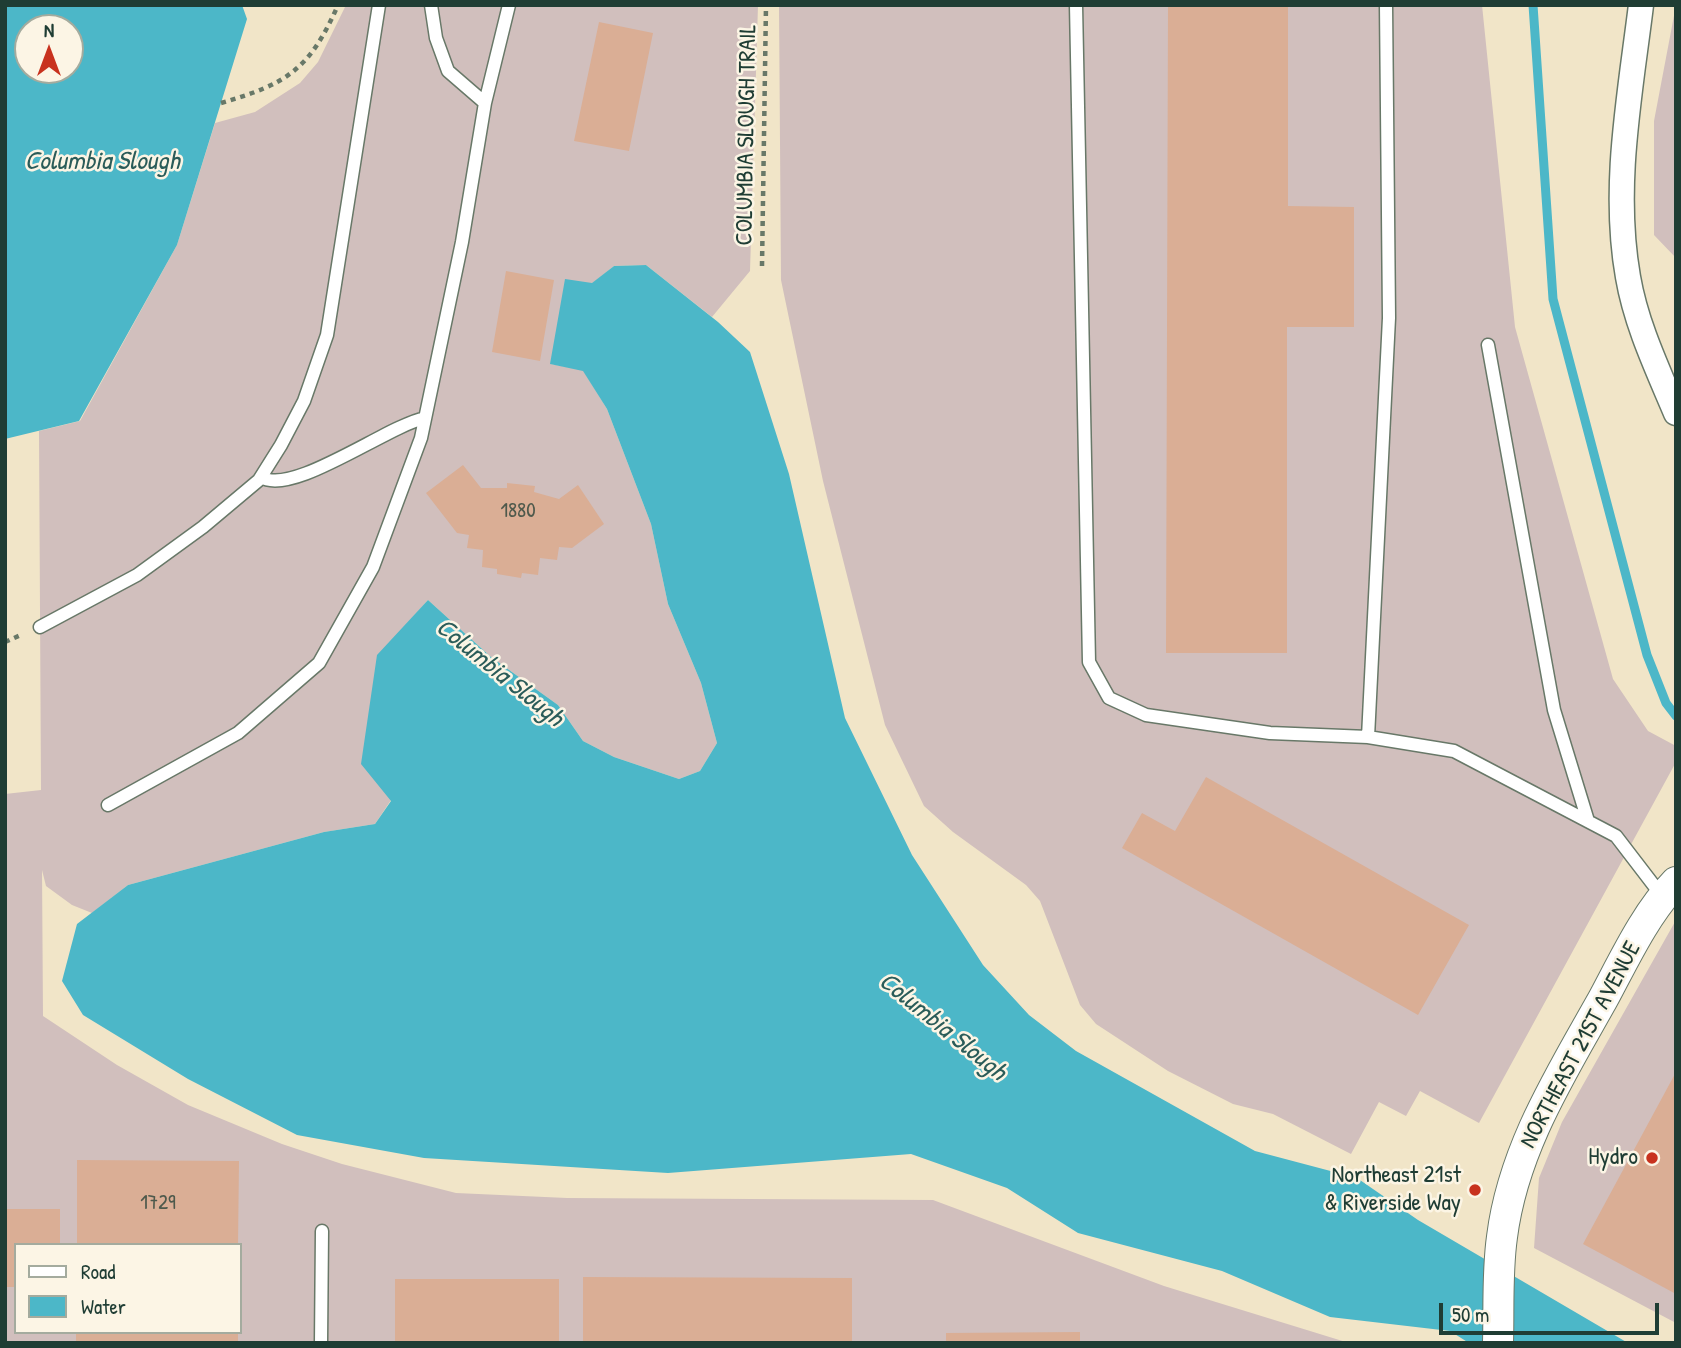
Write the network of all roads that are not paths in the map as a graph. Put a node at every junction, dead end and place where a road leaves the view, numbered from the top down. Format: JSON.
{"nodes":[{"id":1,"x":379,"y":5,"type":"edge"},
{"id":2,"x":431,"y":5,"type":"edge"},
{"id":3,"x":509,"y":5,"type":"edge"},
{"id":4,"x":1076,"y":5,"type":"edge"},
{"id":5,"x":1386,"y":5,"type":"edge"},
{"id":6,"x":1641,"y":5,"type":"edge"},
{"id":7,"x":485,"y":103,"type":"junction"},
{"id":8,"x":1488,"y":345,"type":"dead end"},
{"id":9,"x":1676,"y":412,"type":"edge"},
{"id":10,"x":425,"y":418,"type":"junction"},
{"id":11,"x":261,"y":477,"type":"junction"},
{"id":12,"x":40,"y":627,"type":"dead end"},
{"id":13,"x":1368,"y":737,"type":"junction"},
{"id":14,"x":108,"y":805,"type":"dead end"},
{"id":15,"x":1588,"y":821,"type":"junction"},
{"id":16,"x":1669,"y":889,"type":"edge"},
{"id":17,"x":322,"y":1231,"type":"dead end"},
{"id":18,"x":321,"y":1343,"type":"edge"},
{"id":19,"x":1498,"y":1343,"type":"edge"}],
"edges":[{"from":1,"to":11,"type":"lane"},
{"from":2,"to":7,"type":"lane"},
{"from":3,"to":7,"type":"lane"},
{"from":4,"to":13,"type":"lane"},
{"from":5,"to":13,"type":"lane"},
{"from":6,"to":9,"type":"street"},
{"from":7,"to":10,"type":"lane"},
{"from":8,"to":15,"type":"lane"},
{"from":10,"to":11,"type":"lane"},
{"from":10,"to":14,"type":"lane"},
{"from":11,"to":12,"type":"lane"},
{"from":13,"to":15,"type":"lane"},
{"from":15,"to":16,"type":"lane"},
{"from":16,"to":19,"type":"street","name":"NORTHEAST 21ST AVENUE"},
{"from":17,"to":18,"type":"lane"}]}
